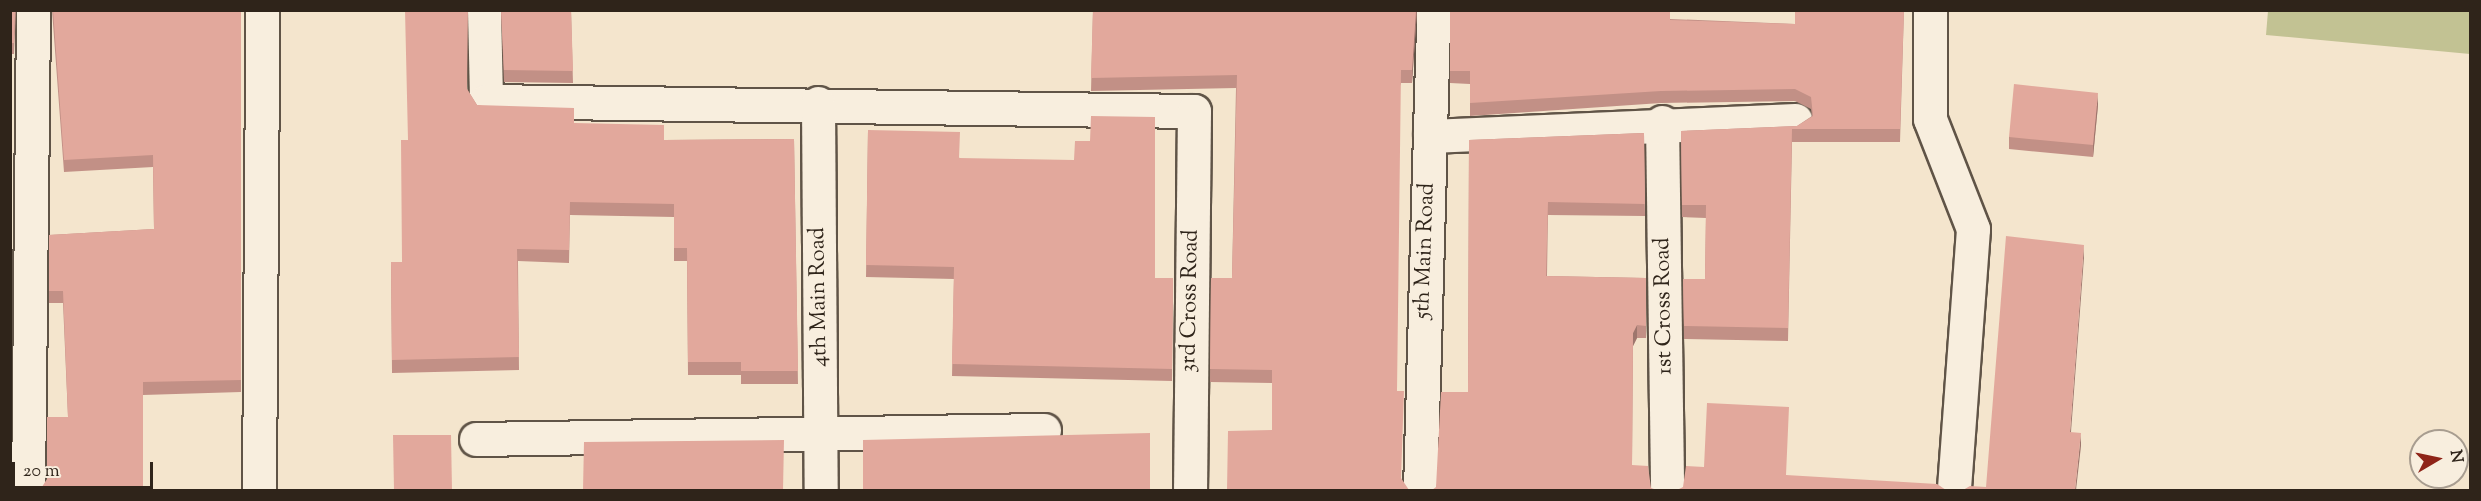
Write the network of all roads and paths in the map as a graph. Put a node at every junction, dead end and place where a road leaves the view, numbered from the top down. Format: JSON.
{"nodes":[{"id":1,"x":33,"y":10,"type":"edge"},
{"id":2,"x":262,"y":10,"type":"edge"},
{"id":3,"x":484,"y":10,"type":"edge"},
{"id":4,"x":1433,"y":10,"type":"edge"},
{"id":5,"x":1930,"y":10,"type":"edge"},
{"id":6,"x":818,"y":103,"type":"junction"},
{"id":7,"x":1796,"y":120,"type":"dead end"},
{"id":8,"x":1662,"y":122,"type":"junction"},
{"id":9,"x":1430,"y":136,"type":"junction"},
{"id":10,"x":19,"y":392,"type":"edge"},
{"id":11,"x":1044,"y":430,"type":"dead end"},
{"id":12,"x":821,"y":434,"type":"junction"},
{"id":13,"x":476,"y":439,"type":"dead end"},
{"id":14,"x":28,"y":490,"type":"edge"},
{"id":15,"x":259,"y":490,"type":"edge"},
{"id":16,"x":821,"y":490,"type":"edge"},
{"id":17,"x":1190,"y":490,"type":"edge"},
{"id":18,"x":1420,"y":490,"type":"edge"},
{"id":19,"x":1667,"y":490,"type":"edge"},
{"id":20,"x":1954,"y":490,"type":"edge"}],
"edges":[{"from":1,"to":10,"type":"street"},
{"from":2,"to":15,"type":"street"},
{"from":3,"to":6,"type":"street"},
{"from":4,"to":9,"type":"street","name":"5th Main Road"},
{"from":5,"to":20,"type":"street"},
{"from":6,"to":12,"type":"street","name":"4th Main Road"},
{"from":6,"to":17,"type":"street","name":"3rd Cross Road"},
{"from":7,"to":8,"type":"street"},
{"from":8,"to":9,"type":"street"},
{"from":8,"to":19,"type":"street","name":"1st Cross Road"},
{"from":9,"to":18,"type":"street","name":"5th Main Road"},
{"from":10,"to":14,"type":"street"},
{"from":11,"to":12,"type":"street"},
{"from":12,"to":13,"type":"street"},
{"from":12,"to":16,"type":"street","name":"4th Main Road"}]}
